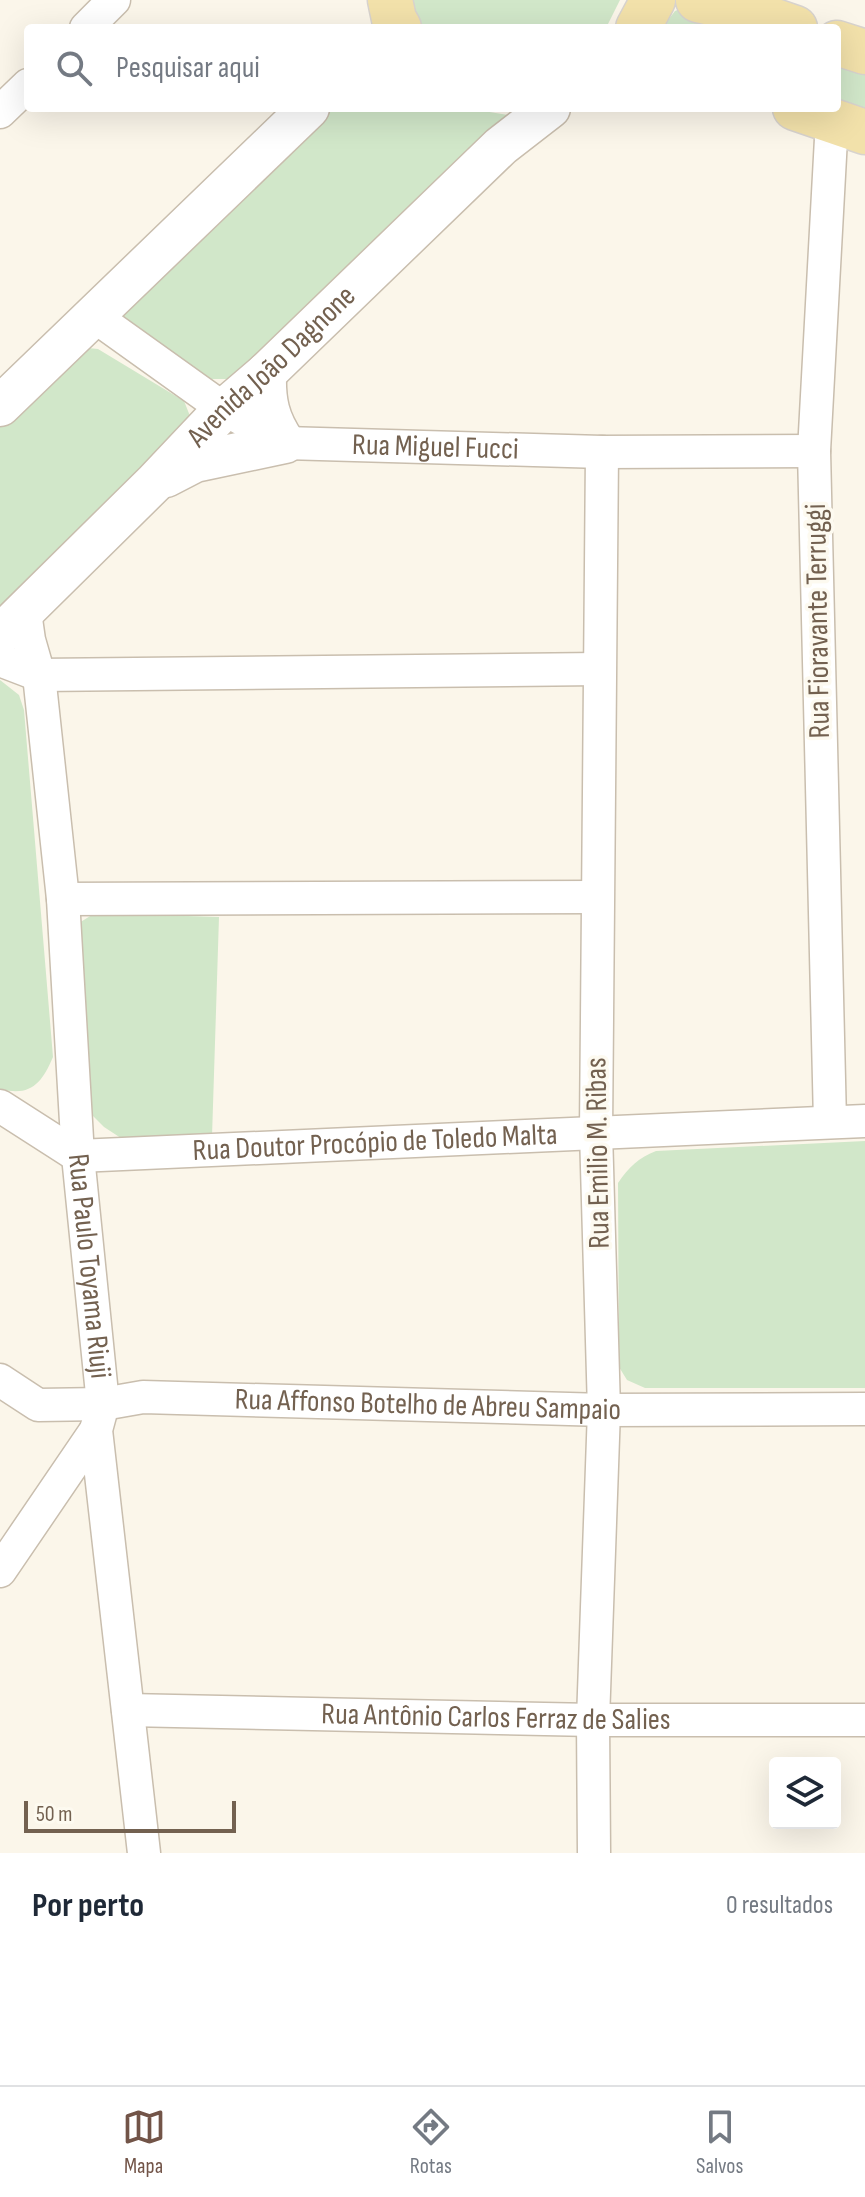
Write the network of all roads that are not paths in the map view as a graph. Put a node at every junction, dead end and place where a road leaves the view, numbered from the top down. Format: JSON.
{"nodes":[{"id":1,"x":114,"y":0,"type":"edge"},
{"id":2,"x":653,"y":0,"type":"edge"},
{"id":3,"x":698,"y":0,"type":"edge"},
{"id":4,"x":740,"y":6,"type":"edge"},
{"id":5,"x":90,"y":24,"type":"edge"},
{"id":6,"x":640,"y":24,"type":"edge"},
{"id":7,"x":785,"y":24,"type":"edge"},
{"id":8,"x":841,"y":44,"type":"edge"},
{"id":9,"x":865,"y":52,"type":"edge"},
{"id":10,"x":24,"y":89,"type":"edge"},
{"id":11,"x":0,"y":112,"type":"edge"},
{"id":12,"x":305,"y":112,"type":"edge"},
{"id":13,"x":545,"y":112,"type":"edge"},
{"id":14,"x":831,"y":120,"type":"edge"},
{"id":15,"x":94,"y":316,"type":"junction"},
{"id":16,"x":266,"y":373,"type":"junction"},
{"id":17,"x":0,"y":406,"type":"edge"},
{"id":18,"x":224,"y":409,"type":"junction"},
{"id":19,"x":285,"y":443,"type":"junction"},
{"id":20,"x":814,"y":451,"type":"junction"},
{"id":21,"x":602,"y":452,"type":"junction"},
{"id":22,"x":155,"y":482,"type":"junction"},
{"id":23,"x":12,"y":623,"type":"edge"},
{"id":24,"x":0,"y":660,"type":"edge"},
{"id":25,"x":599,"y":669,"type":"junction"},
{"id":26,"x":39,"y":675,"type":"junction"},
{"id":27,"x":597,"y":897,"type":"junction"},
{"id":28,"x":63,"y":899,"type":"junction"},
{"id":29,"x":0,"y":1106,"type":"edge"},
{"id":30,"x":865,"y":1121,"type":"edge"},
{"id":31,"x":830,"y":1122,"type":"junction"},
{"id":32,"x":596,"y":1132,"type":"junction"},
{"id":33,"x":78,"y":1156,"type":"junction"},
{"id":34,"x":0,"y":1380,"type":"edge"},
{"id":35,"x":865,"y":1409,"type":"edge"},
{"id":36,"x":604,"y":1410,"type":"junction"},
{"id":37,"x":100,"y":1417,"type":"junction"},
{"id":38,"x":0,"y":1571,"type":"edge"},
{"id":39,"x":128,"y":1710,"type":"junction"},
{"id":40,"x":593,"y":1720,"type":"junction"},
{"id":41,"x":865,"y":1720,"type":"edge"},
{"id":42,"x":144,"y":1853,"type":"edge"},
{"id":43,"x":594,"y":1853,"type":"edge"}],
"edges":[{"from":1,"to":5,"type":"street"},
{"from":2,"to":6,"type":"main road"},
{"from":3,"to":4,"type":"main road"},
{"from":4,"to":7,"type":"main road"},
{"from":8,"to":9,"type":"main road"},
{"from":10,"to":11,"type":"street"},
{"from":12,"to":15,"type":"street"},
{"from":13,"to":16,"type":"street","name":"Avenida João Dagnone"},
{"from":14,"to":20,"type":"street","name":"Rua Fioravante Terruggi"},
{"from":15,"to":17,"type":"street"},
{"from":15,"to":18,"type":"street","name":"Rua Miguel Fucci"},
{"from":16,"to":18,"type":"street","name":"Avenida João Dagnone"},
{"from":16,"to":19,"type":"street"},
{"from":18,"to":19,"type":"street","name":"Rua Miguel Fucci"},
{"from":18,"to":22,"type":"street","name":"Avenida João Dagnone"},
{"from":19,"to":21,"type":"street","name":"Rua Miguel Fucci"},
{"from":19,"to":22,"type":"street"},
{"from":20,"to":21,"type":"street","name":"Rua Miguel Fucci"},
{"from":20,"to":31,"type":"street","name":"Rua Fioravante Terruggi"},
{"from":21,"to":25,"type":"street","name":"Rua Emilio M. Ribas"},
{"from":22,"to":23,"type":"street","name":"Avenida João Dagnone"},
{"from":23,"to":26,"type":"street","name":"Rua Paulo Toyama Riuji"},
{"from":24,"to":26,"type":"street"},
{"from":25,"to":26,"type":"street"},
{"from":25,"to":27,"type":"street","name":"Rua Emilio M. Ribas"},
{"from":26,"to":28,"type":"street","name":"Rua Paulo Toyama Riuji"},
{"from":27,"to":28,"type":"street"},
{"from":27,"to":32,"type":"street","name":"Rua Emilio M. Ribas"},
{"from":28,"to":33,"type":"street","name":"Rua Paulo Toyama Riuji"},
{"from":29,"to":33,"type":"street"},
{"from":30,"to":31,"type":"street","name":"Rua Doutor Procópio de Toledo Malta"},
{"from":31,"to":32,"type":"street","name":"Rua Doutor Procópio de Toledo Malta"},
{"from":32,"to":33,"type":"street","name":"Rua Doutor Procópio de Toledo Malta"},
{"from":32,"to":36,"type":"street","name":"Rua Emilio M. Ribas"},
{"from":33,"to":37,"type":"street","name":"Rua Paulo Toyama Riuji"},
{"from":34,"to":37,"type":"street","name":"Rua Affonso Botelho de Abreu Sampaio"},
{"from":35,"to":36,"type":"street","name":"Rua Affonso Botelho de Abreu Sampaio"},
{"from":36,"to":37,"type":"street","name":"Rua Affonso Botelho de Abreu Sampaio"},
{"from":36,"to":40,"type":"street","name":"Rua Emilio M. Ribas"},
{"from":37,"to":38,"type":"street"},
{"from":37,"to":39,"type":"street","name":"Rua Paulo Toyama Riuji"},
{"from":39,"to":40,"type":"street","name":"Rua Antônio Carlos Ferraz de Salies"},
{"from":39,"to":42,"type":"street","name":"Rua Paulo Toyama Riuji"},
{"from":40,"to":41,"type":"street","name":"Rua Antônio Carlos Ferraz de Salies"},
{"from":40,"to":43,"type":"street","name":"Rua Emilio M. Ribas"}]}
